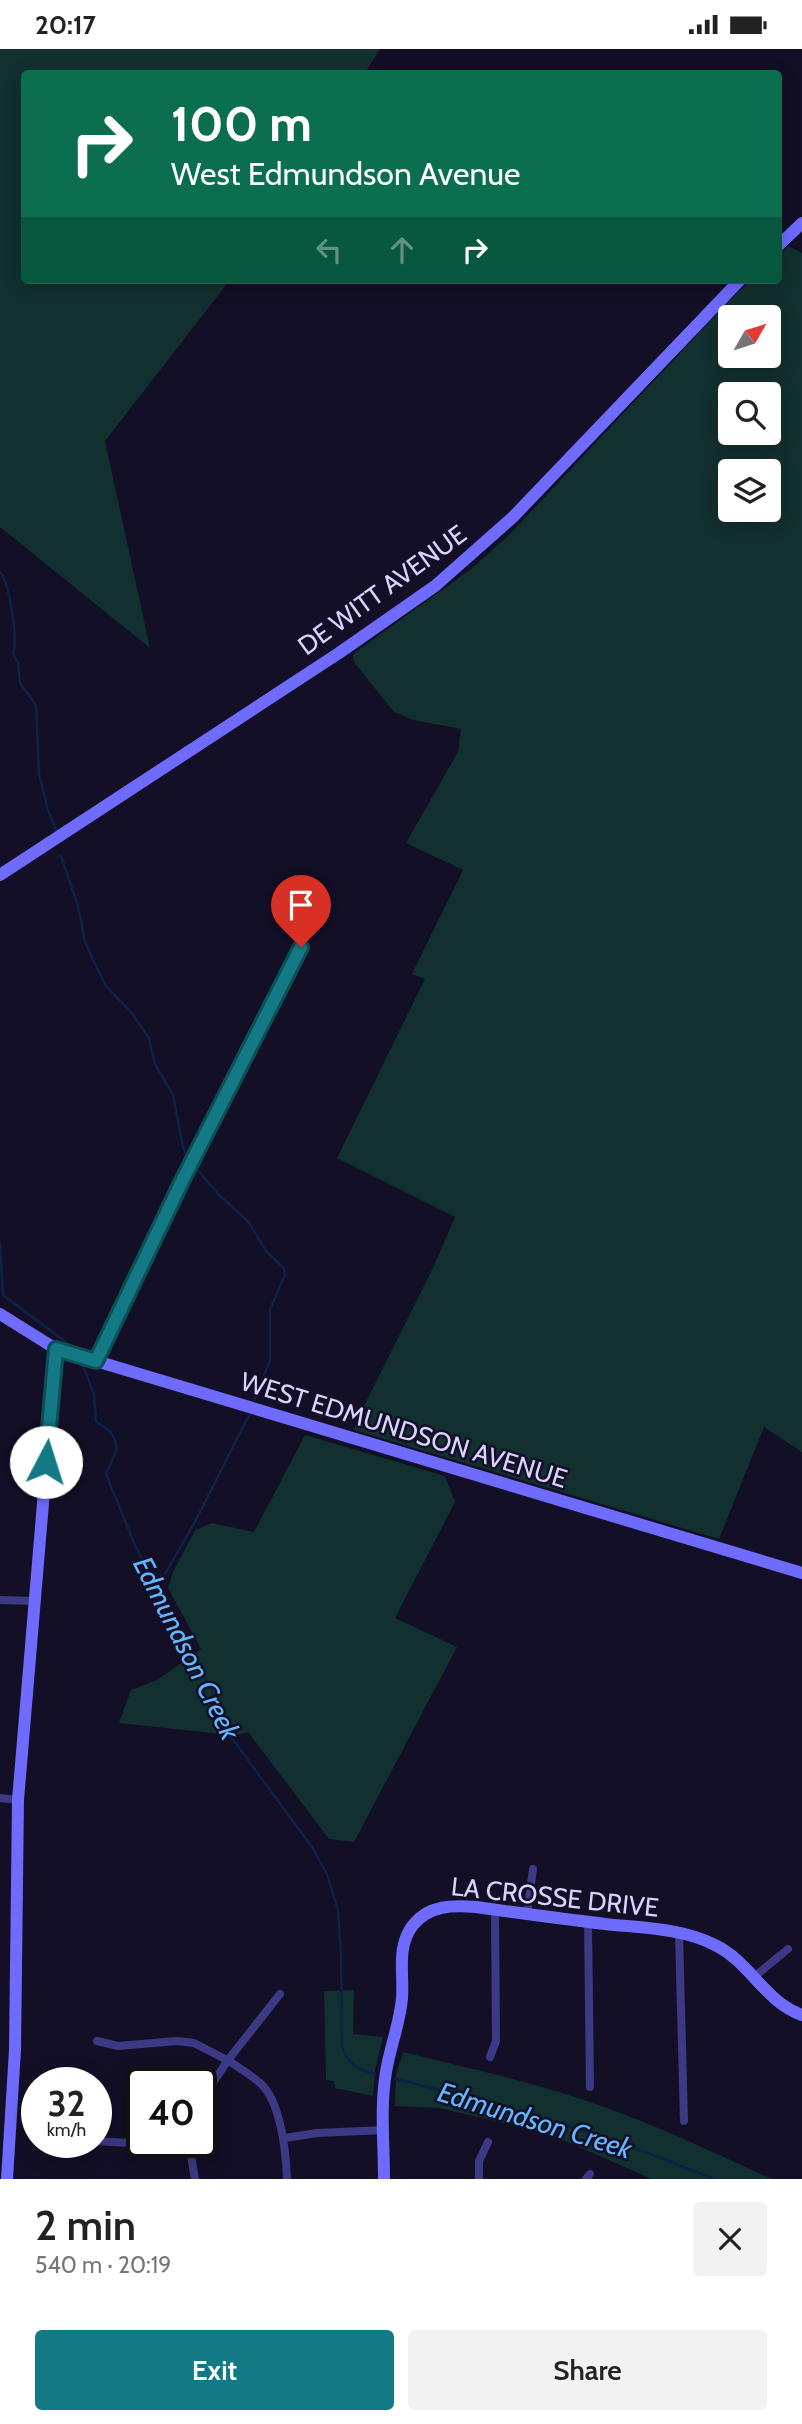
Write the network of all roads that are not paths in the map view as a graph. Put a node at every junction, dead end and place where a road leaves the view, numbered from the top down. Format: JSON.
{"nodes":[{"id":1,"x":802,"y":223,"type":"edge"},
{"id":2,"x":782,"y":241,"type":"edge"},
{"id":3,"x":736,"y":284,"type":"edge"},
{"id":4,"x":0,"y":874,"type":"edge"},
{"id":5,"x":301,"y":947,"type":"dead end"},
{"id":6,"x":0,"y":1314,"type":"edge"},
{"id":7,"x":56,"y":1349,"type":"junction"},
{"id":8,"x":96,"y":1361,"type":"junction"},
{"id":9,"x":802,"y":1573,"type":"edge"},
{"id":10,"x":0,"y":1600,"type":"edge"},
{"id":11,"x":34,"y":1601,"type":"junction"},
{"id":12,"x":0,"y":1798,"type":"edge"},
{"id":13,"x":18,"y":1800,"type":"junction"},
{"id":14,"x":533,"y":1869,"type":"dead end"},
{"id":15,"x":495,"y":1910,"type":"junction"},
{"id":16,"x":527,"y":1914,"type":"junction"},
{"id":17,"x":588,"y":1922,"type":"junction"},
{"id":18,"x":679,"y":1934,"type":"junction"},
{"id":19,"x":788,"y":1949,"type":"dead end"},
{"id":20,"x":754,"y":1977,"type":"junction"},
{"id":21,"x":280,"y":1994,"type":"dead end"},
{"id":22,"x":802,"y":2015,"type":"edge"},
{"id":23,"x":97,"y":2041,"type":"dead end"},
{"id":24,"x":491,"y":2057,"type":"dead end"},
{"id":25,"x":228,"y":2061,"type":"junction"},
{"id":26,"x":217,"y":2077,"type":"edge"},
{"id":27,"x":590,"y":2087,"type":"dead end"},
{"id":28,"x":684,"y":2121,"type":"dead end"},
{"id":29,"x":384,"y":2130,"type":"junction"},
{"id":30,"x":285,"y":2138,"type":"junction"},
{"id":31,"x":488,"y":2142,"type":"dead end"},
{"id":32,"x":192,"y":2158,"type":"edge"},
{"id":33,"x":7,"y":2179,"type":"edge"},
{"id":34,"x":195,"y":2179,"type":"edge"},
{"id":35,"x":287,"y":2179,"type":"edge"},
{"id":36,"x":384,"y":2179,"type":"edge"},
{"id":37,"x":480,"y":2179,"type":"edge"}],
"edges":[{"from":1,"to":2,"type":"street"},
{"from":3,"to":4,"type":"street","name":"DE WITT AVENUE"},
{"from":5,"to":8,"type":"street"},
{"from":6,"to":7,"type":"street","name":"WEST EDMUNDSON AVENUE"},
{"from":7,"to":8,"type":"street","name":"WEST EDMUNDSON AVENUE"},
{"from":7,"to":11,"type":"street"},
{"from":8,"to":9,"type":"street","name":"WEST EDMUNDSON AVENUE"},
{"from":10,"to":11,"type":"street"},
{"from":11,"to":13,"type":"street"},
{"from":12,"to":13,"type":"street"},
{"from":13,"to":33,"type":"street"},
{"from":14,"to":16,"type":"street"},
{"from":15,"to":16,"type":"street","name":"LA CROSSE DRIVE"},
{"from":15,"to":24,"type":"street"},
{"from":15,"to":29,"type":"street","name":"LA CROSSE DRIVE"},
{"from":16,"to":17,"type":"street","name":"LA CROSSE DRIVE"},
{"from":17,"to":18,"type":"street","name":"LA CROSSE DRIVE"},
{"from":17,"to":27,"type":"street"},
{"from":18,"to":20,"type":"street","name":"LA CROSSE DRIVE"},
{"from":18,"to":28,"type":"street"},
{"from":19,"to":20,"type":"street"},
{"from":20,"to":22,"type":"street","name":"LA CROSSE DRIVE"},
{"from":21,"to":25,"type":"street"},
{"from":23,"to":25,"type":"street"},
{"from":25,"to":26,"type":"street"},
{"from":25,"to":30,"type":"street"},
{"from":29,"to":30,"type":"street"},
{"from":29,"to":36,"type":"street","name":"LA CROSSE DRIVE"},
{"from":30,"to":35,"type":"street"},
{"from":31,"to":37,"type":"street"},
{"from":32,"to":34,"type":"street"}]}
